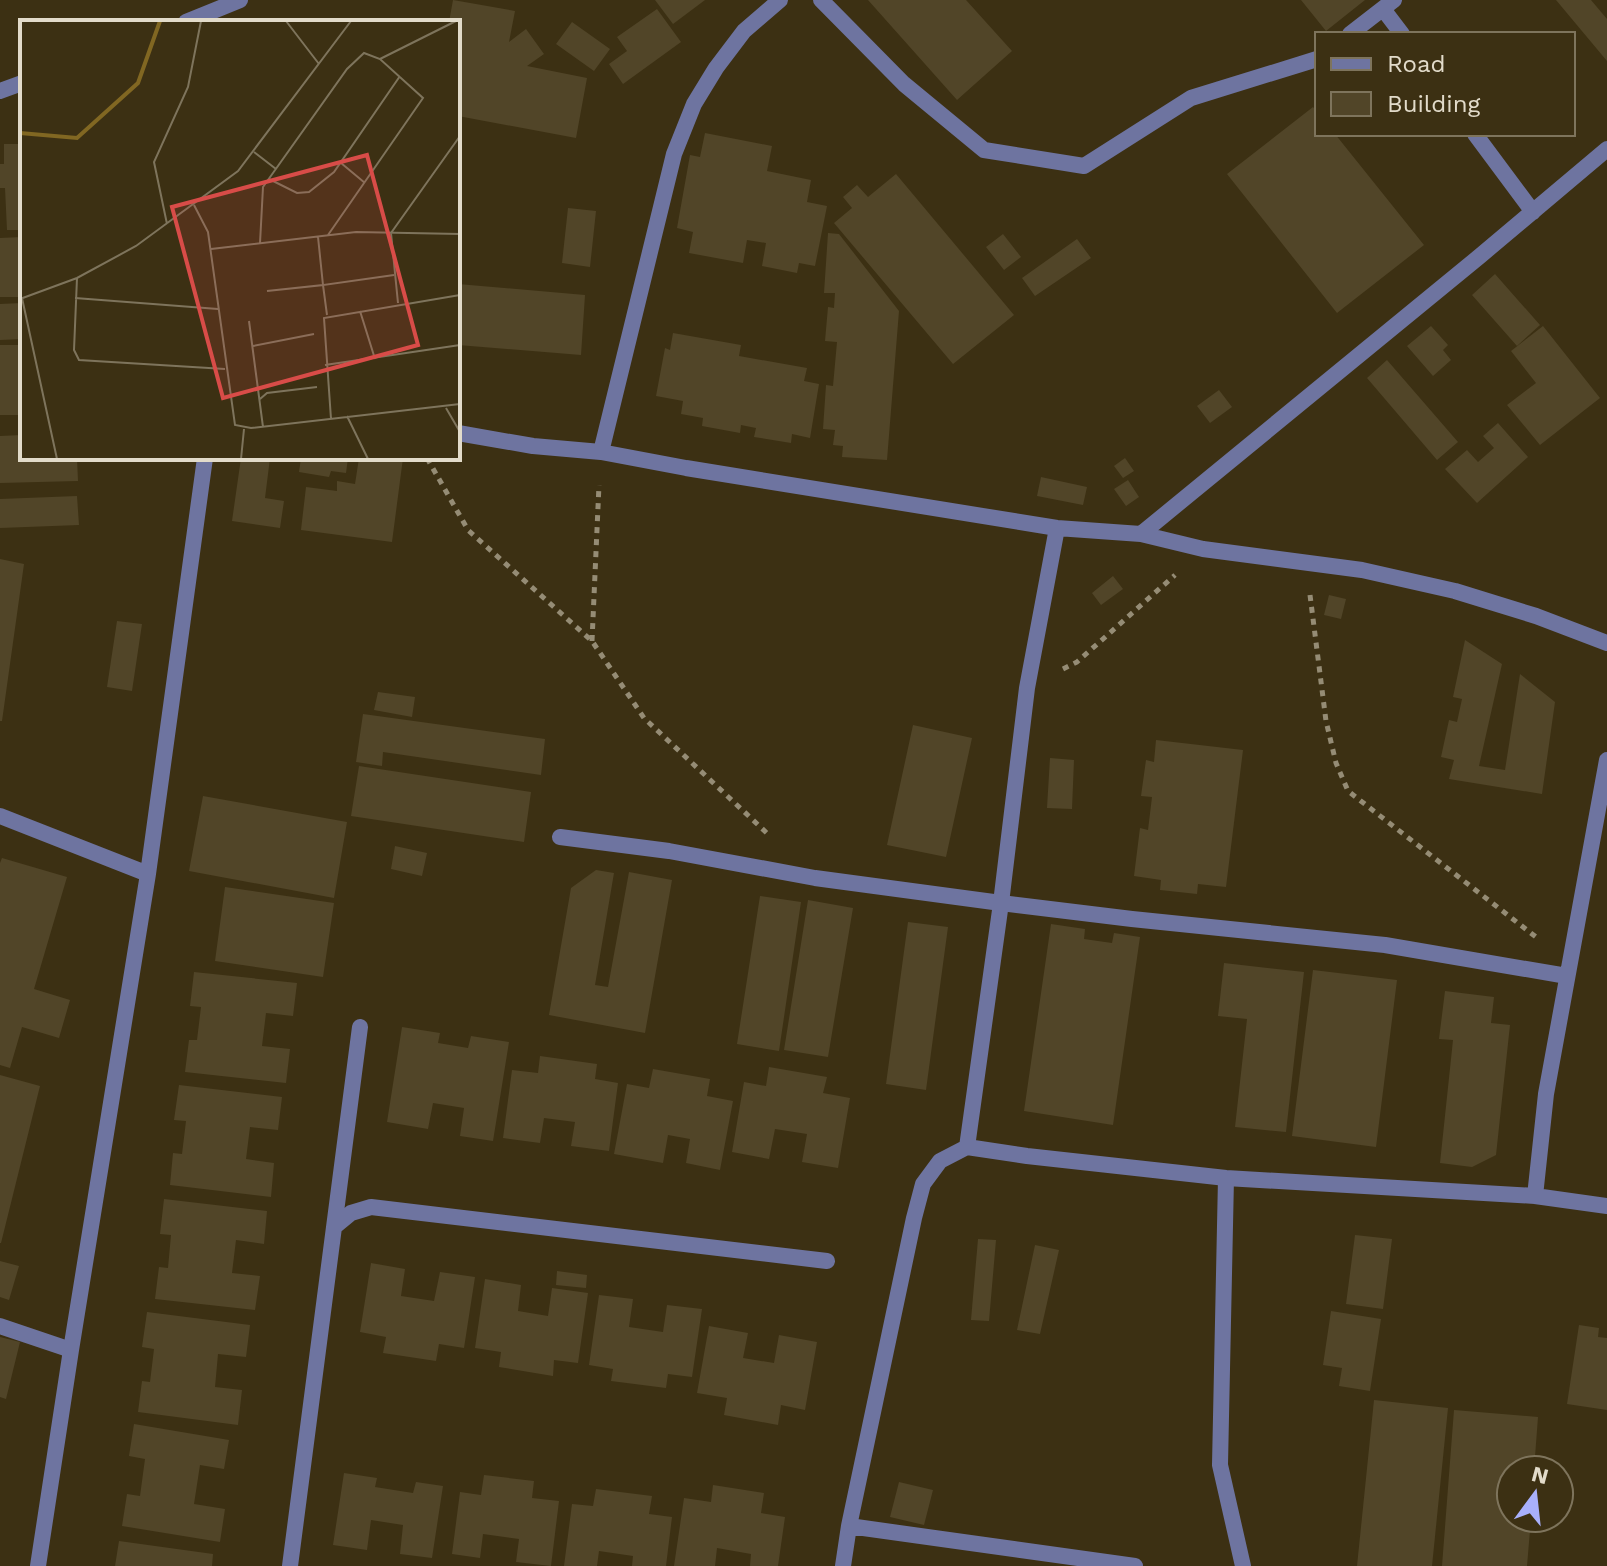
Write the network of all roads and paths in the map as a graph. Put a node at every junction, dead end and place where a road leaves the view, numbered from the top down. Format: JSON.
{"nodes":[{"id":1,"x":240,"y":0,"type":"edge"},
{"id":2,"x":780,"y":0,"type":"edge"},
{"id":3,"x":821,"y":0,"type":"edge"},
{"id":4,"x":1389,"y":4,"type":"edge"},
{"id":5,"x":191,"y":20,"type":"edge"},
{"id":6,"x":1353,"y":32,"type":"edge"},
{"id":7,"x":1401,"y":32,"type":"edge"},
{"id":8,"x":1315,"y":60,"type":"edge"},
{"id":9,"x":20,"y":84,"type":"edge"},
{"id":10,"x":0,"y":91,"type":"edge"},
{"id":11,"x":1476,"y":136,"type":"edge"},
{"id":12,"x":1607,"y":149,"type":"edge"},
{"id":13,"x":1533,"y":212,"type":"junction"},
{"id":14,"x":460,"y":433,"type":"edge"},
{"id":15,"x":601,"y":452,"type":"junction"},
{"id":16,"x":205,"y":460,"type":"edge"},
{"id":17,"x":428,"y":460,"type":"edge"},
{"id":18,"x":1057,"y":528,"type":"junction"},
{"id":19,"x":1141,"y":534,"type":"junction"},
{"id":20,"x":1203,"y":549,"type":"junction"},
{"id":21,"x":1306,"y":563,"type":"junction"},
{"id":22,"x":592,"y":641,"type":"junction"},
{"id":23,"x":1607,"y":643,"type":"edge"},
{"id":24,"x":1027,"y":688,"type":"junction"},
{"id":25,"x":1607,"y":760,"type":"edge"},
{"id":26,"x":0,"y":816,"type":"edge"},
{"id":27,"x":560,"y":837,"type":"dead end"},
{"id":28,"x":148,"y":874,"type":"junction"},
{"id":29,"x":815,"y":878,"type":"junction"},
{"id":30,"x":1001,"y":903,"type":"junction"},
{"id":31,"x":1569,"y":968,"type":"junction"},
{"id":32,"x":360,"y":1027,"type":"dead end"},
{"id":33,"x":967,"y":1147,"type":"junction"},
{"id":34,"x":1226,"y":1178,"type":"junction"},
{"id":35,"x":1535,"y":1196,"type":"junction"},
{"id":36,"x":1607,"y":1206,"type":"edge"},
{"id":37,"x":334,"y":1227,"type":"junction"},
{"id":38,"x":827,"y":1261,"type":"dead end"},
{"id":39,"x":0,"y":1326,"type":"edge"},
{"id":40,"x":71,"y":1350,"type":"junction"},
{"id":41,"x":849,"y":1526,"type":"junction"},
{"id":42,"x":38,"y":1566,"type":"edge"},
{"id":43,"x":290,"y":1566,"type":"edge"},
{"id":44,"x":843,"y":1566,"type":"edge"},
{"id":45,"x":1135,"y":1566,"type":"edge"},
{"id":46,"x":1243,"y":1566,"type":"edge"}],
"edges":[{"from":1,"to":5,"type":"street"},
{"from":2,"to":15,"type":"street"},
{"from":3,"to":8,"type":"street"},
{"from":4,"to":6,"type":"street"},
{"from":4,"to":7,"type":"street"},
{"from":9,"to":10,"type":"street"},
{"from":11,"to":13,"type":"street"},
{"from":12,"to":13,"type":"street"},
{"from":13,"to":19,"type":"street"},
{"from":14,"to":15,"type":"street"},
{"from":15,"to":18,"type":"street"},
{"from":15,"to":22,"type":"path"},
{"from":16,"to":28,"type":"street"},
{"from":17,"to":22,"type":"path"},
{"from":18,"to":19,"type":"street"},
{"from":18,"to":24,"type":"street"},
{"from":19,"to":20,"type":"street"},
{"from":20,"to":21,"type":"street"},
{"from":20,"to":24,"type":"path"},
{"from":21,"to":23,"type":"street"},
{"from":21,"to":31,"type":"path"},
{"from":22,"to":29,"type":"path"},
{"from":24,"to":30,"type":"street"},
{"from":25,"to":31,"type":"street"},
{"from":26,"to":28,"type":"street"},
{"from":27,"to":29,"type":"street"},
{"from":28,"to":40,"type":"street"},
{"from":29,"to":30,"type":"street"},
{"from":30,"to":31,"type":"street"},
{"from":30,"to":33,"type":"street"},
{"from":31,"to":35,"type":"street"},
{"from":32,"to":37,"type":"street"},
{"from":33,"to":34,"type":"street"},
{"from":33,"to":41,"type":"street"},
{"from":34,"to":35,"type":"street"},
{"from":34,"to":46,"type":"street"},
{"from":35,"to":36,"type":"street"},
{"from":37,"to":38,"type":"street"},
{"from":37,"to":43,"type":"street"},
{"from":39,"to":40,"type":"street"},
{"from":40,"to":42,"type":"street"},
{"from":41,"to":44,"type":"street"},
{"from":41,"to":45,"type":"street"}]}
